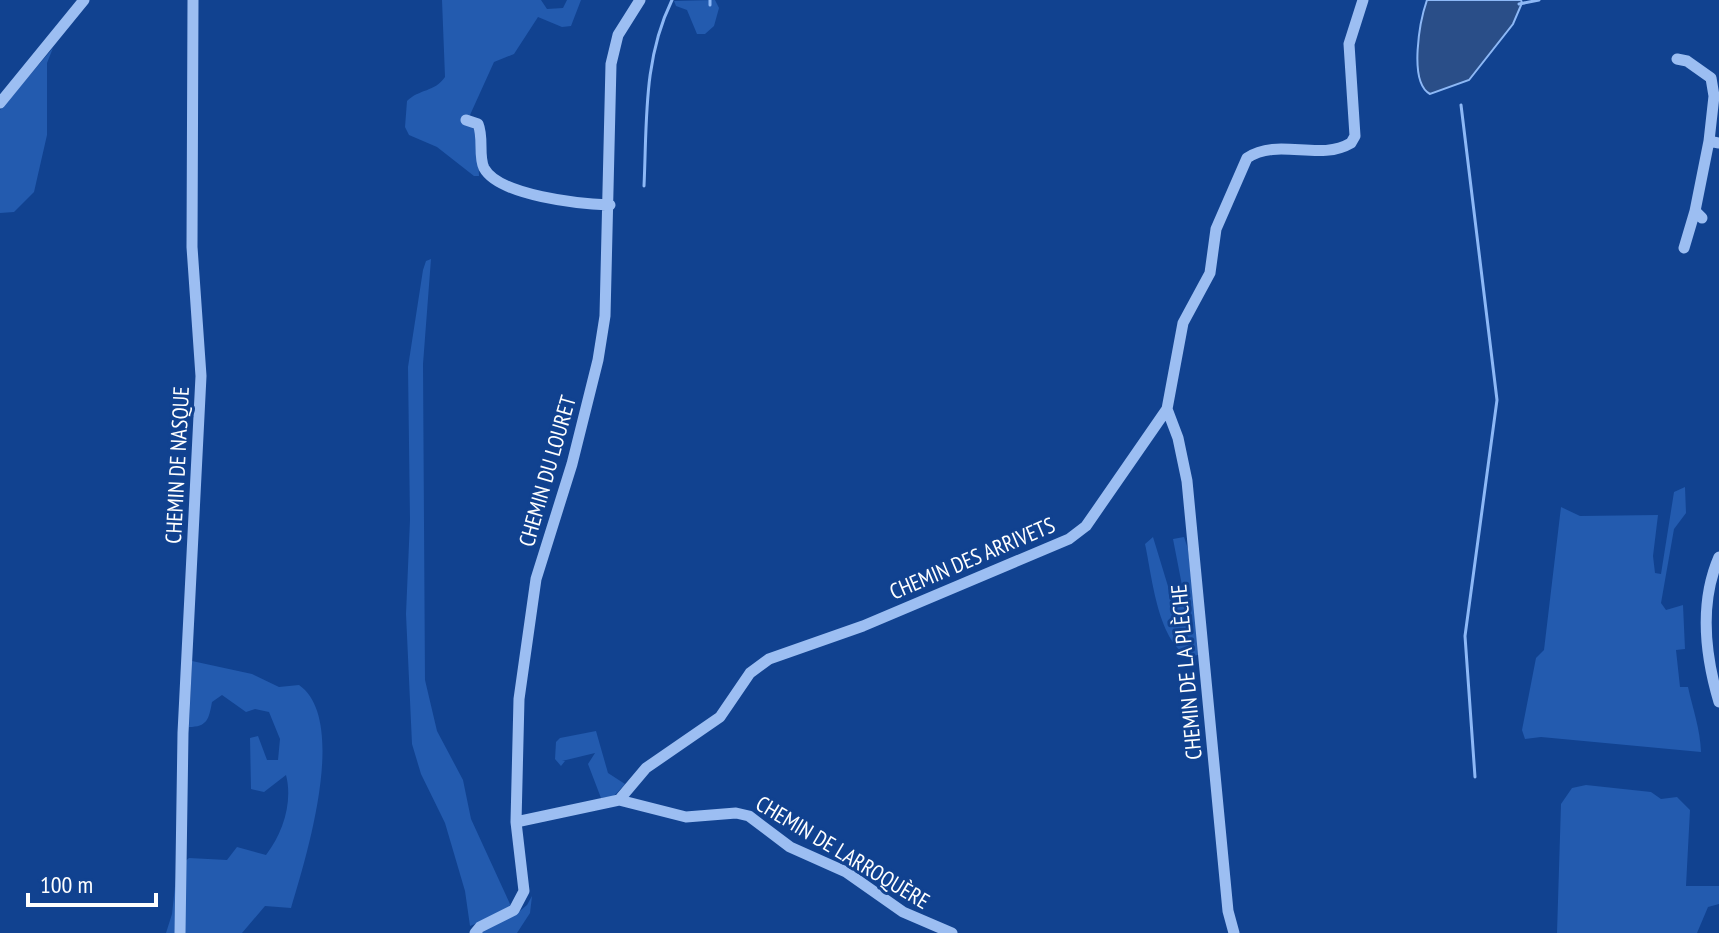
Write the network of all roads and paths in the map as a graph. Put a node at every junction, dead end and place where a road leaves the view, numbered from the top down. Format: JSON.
{"nodes":[{"id":1,"x":84,"y":0,"type":"edge"},
{"id":2,"x":193,"y":0,"type":"edge"},
{"id":3,"x":640,"y":0,"type":"edge"},
{"id":4,"x":1363,"y":0,"type":"edge"},
{"id":5,"x":1677,"y":59,"type":"dead end"},
{"id":6,"x":0,"y":103,"type":"edge"},
{"id":7,"x":466,"y":120,"type":"dead end"},
{"id":8,"x":1714,"y":142,"type":"edge"},
{"id":9,"x":610,"y":205,"type":"junction"},
{"id":10,"x":1684,"y":248,"type":"dead end"},
{"id":11,"x":1167,"y":409,"type":"junction"},
{"id":12,"x":1719,"y":557,"type":"edge"},
{"id":13,"x":1719,"y":702,"type":"edge"},
{"id":14,"x":619,"y":800,"type":"junction"},
{"id":15,"x":516,"y":822,"type":"junction"},
{"id":16,"x":180,"y":933,"type":"edge"},
{"id":17,"x":475,"y":933,"type":"edge"},
{"id":18,"x":952,"y":933,"type":"edge"},
{"id":19,"x":1234,"y":933,"type":"edge"}],
"edges":[{"from":1,"to":6,"type":"street"},
{"from":2,"to":16,"type":"street","name":"CHEMIN DE NASQUE"},
{"from":3,"to":9,"type":"street","name":"CHEMIN DU LOURET"},
{"from":4,"to":11,"type":"street","name":"CHEMIN DES ARRIVETS"},
{"from":5,"to":8,"type":"street"},
{"from":7,"to":9,"type":"street"},
{"from":8,"to":10,"type":"street"},
{"from":9,"to":15,"type":"street","name":"CHEMIN DU LOURET"},
{"from":11,"to":14,"type":"street","name":"CHEMIN DES ARRIVETS"},
{"from":11,"to":19,"type":"street","name":"CHEMIN DE LA PLÈCHE"},
{"from":12,"to":13,"type":"street"},
{"from":14,"to":15,"type":"street"},
{"from":14,"to":18,"type":"street","name":"CHEMIN DE LARROQUÈRE"},
{"from":15,"to":17,"type":"street","name":"CHEMIN DU LOURET"}]}
